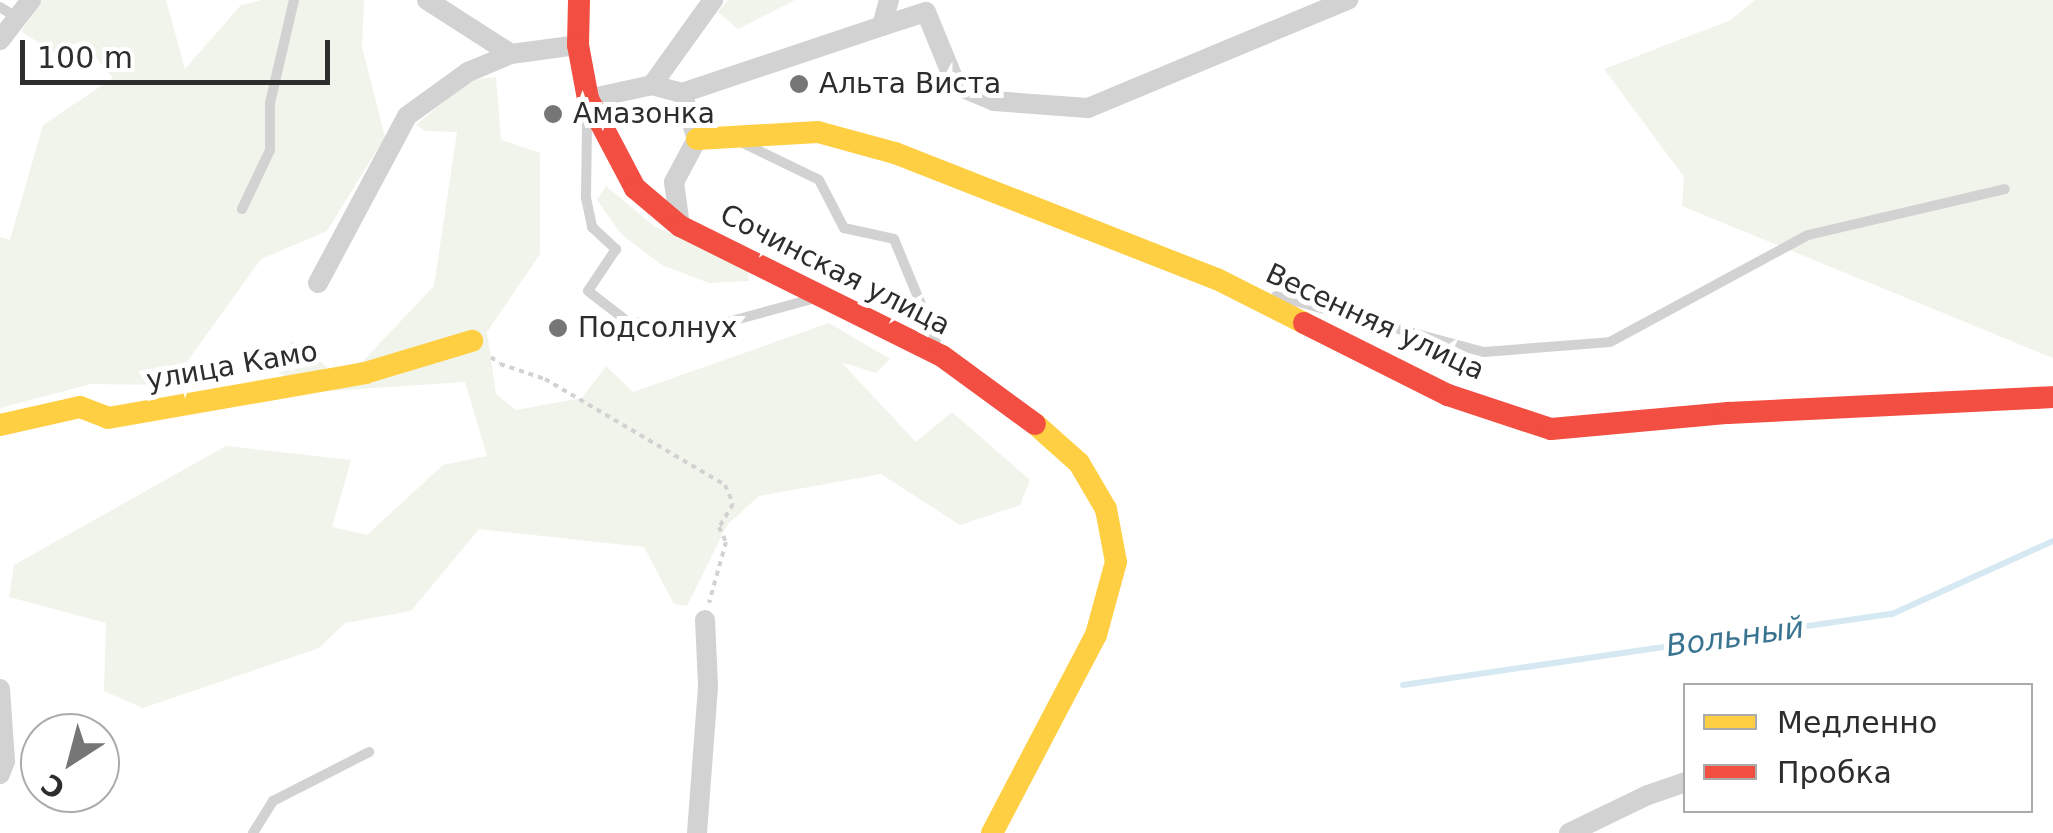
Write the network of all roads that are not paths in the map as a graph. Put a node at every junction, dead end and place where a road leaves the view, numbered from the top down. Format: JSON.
{"nodes":[{"id":1,"x":31,"y":0,"type":"edge"},
{"id":2,"x":294,"y":0,"type":"edge"},
{"id":3,"x":427,"y":0,"type":"edge"},
{"id":4,"x":579,"y":0,"type":"edge"},
{"id":5,"x":714,"y":0,"type":"edge"},
{"id":6,"x":889,"y":0,"type":"edge"},
{"id":7,"x":1348,"y":0,"type":"edge"},
{"id":8,"x":8,"y":12,"type":"edge"},
{"id":9,"x":882,"y":26,"type":"junction"},
{"id":10,"x":0,"y":40,"type":"edge"},
{"id":11,"x":578,"y":46,"type":"junction"},
{"id":12,"x":511,"y":54,"type":"junction"},
{"id":13,"x":652,"y":85,"type":"junction"},
{"id":14,"x":682,"y":93,"type":"junction"},
{"id":15,"x":592,"y":110,"type":"junction"},
{"id":16,"x":732,"y":138,"type":"junction"},
{"id":17,"x":697,"y":139,"type":"junction"},
{"id":18,"x":2005,"y":189,"type":"dead end"},
{"id":19,"x":242,"y":209,"type":"dead end"},
{"id":20,"x":680,"y":226,"type":"junction"},
{"id":21,"x":1217,"y":280,"type":"junction"},
{"id":22,"x":318,"y":283,"type":"dead end"},
{"id":23,"x":826,"y":295,"type":"junction"},
{"id":24,"x":472,"y":341,"type":"road end"},
{"id":25,"x":942,"y":356,"type":"junction"},
{"id":26,"x":2053,"y":397,"type":"edge"},
{"id":27,"x":0,"y":425,"type":"edge"},
{"id":28,"x":704,"y":620,"type":"road end"},
{"id":29,"x":0,"y":690,"type":"edge"},
{"id":30,"x":369,"y":752,"type":"dead end"},
{"id":31,"x":0,"y":774,"type":"edge"},
{"id":32,"x":1683,"y":783,"type":"edge"},
{"id":33,"x":253,"y":833,"type":"edge"},
{"id":34,"x":697,"y":833,"type":"edge"},
{"id":35,"x":992,"y":833,"type":"edge"},
{"id":36,"x":1569,"y":833,"type":"edge"}],
"edges":[{"from":1,"to":8,"type":"street"},
{"from":2,"to":19,"type":"lane"},
{"from":3,"to":12,"type":"street"},
{"from":4,"to":11,"type":"main road","name":"Сочинская улица"},
{"from":5,"to":13,"type":"street"},
{"from":6,"to":9,"type":"street"},
{"from":7,"to":9,"type":"street"},
{"from":8,"to":10,"type":"street"},
{"from":9,"to":14,"type":"street"},
{"from":11,"to":12,"type":"street"},
{"from":11,"to":15,"type":"main road","name":"Сочинская улица"},
{"from":12,"to":22,"type":"street"},
{"from":13,"to":14,"type":"street"},
{"from":13,"to":15,"type":"street"},
{"from":14,"to":17,"type":"street"},
{"from":15,"to":20,"type":"main road","name":"Сочинская улица"},
{"from":15,"to":23,"type":"lane"},
{"from":16,"to":17,"type":"main road","name":"Весенняя улица"},
{"from":16,"to":21,"type":"main road","name":"Весенняя улица"},
{"from":16,"to":25,"type":"lane"},
{"from":17,"to":20,"type":"street"},
{"from":18,"to":21,"type":"lane"},
{"from":20,"to":23,"type":"main road","name":"Сочинская улица"},
{"from":21,"to":26,"type":"main road","name":"Весенняя улица"},
{"from":23,"to":25,"type":"main road","name":"Сочинская улица"},
{"from":24,"to":27,"type":"main road","name":"улица Камо"},
{"from":25,"to":35,"type":"main road","name":"Сочинская улица"},
{"from":28,"to":34,"type":"street"},
{"from":29,"to":31,"type":"street"},
{"from":30,"to":33,"type":"lane"},
{"from":32,"to":36,"type":"street"}]}
